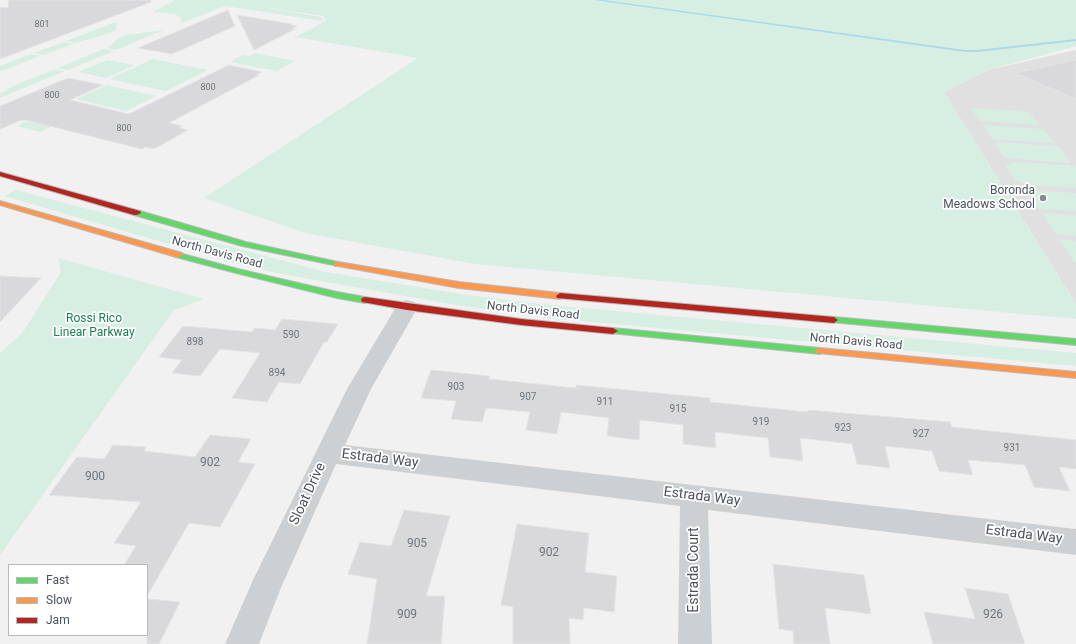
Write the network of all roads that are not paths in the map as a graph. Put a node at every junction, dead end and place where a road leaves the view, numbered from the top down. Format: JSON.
{"nodes":[{"id":1,"x":0,"y":174,"type":"edge"},
{"id":2,"x":0,"y":203,"type":"edge"},
{"id":3,"x":407,"y":307,"type":"junction"},
{"id":4,"x":1076,"y":342,"type":"edge"},
{"id":5,"x":1076,"y":375,"type":"edge"},
{"id":6,"x":328,"y":453,"type":"junction"},
{"id":7,"x":694,"y":496,"type":"junction"},
{"id":8,"x":1076,"y":542,"type":"edge"},
{"id":9,"x":242,"y":644,"type":"edge"},
{"id":10,"x":695,"y":644,"type":"edge"}],
"edges":[{"from":1,"to":4,"type":"highway","name":"North Davis Road"},
{"from":2,"to":3,"type":"highway","name":"North Davis Road"},
{"from":3,"to":5,"type":"highway","name":"North Davis Road"},
{"from":3,"to":6,"type":"street","name":"Sloat Drive"},
{"from":6,"to":7,"type":"street","name":"Estrada Way"},
{"from":6,"to":9,"type":"street","name":"Sloat Drive"},
{"from":7,"to":8,"type":"street","name":"Estrada Way"},
{"from":7,"to":10,"type":"street","name":"Estrada Court"}]}
